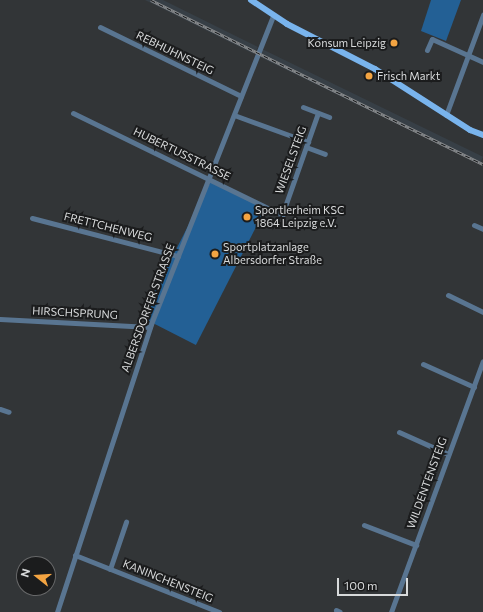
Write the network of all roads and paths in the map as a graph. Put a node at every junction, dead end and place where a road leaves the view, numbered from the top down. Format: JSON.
{"nodes":[{"id":1,"x":251,"y":0,"type":"edge"},
{"id":2,"x":483,"y":15,"type":"edge"},
{"id":3,"x":273,"y":16,"type":"junction"},
{"id":4,"x":100,"y":28,"type":"dead end"},
{"id":5,"x":427,"y":50,"type":"dead end"},
{"id":6,"x":468,"y":55,"type":"junction"},
{"id":7,"x":483,"y":62,"type":"edge"},
{"id":8,"x":241,"y":96,"type":"junction"},
{"id":9,"x":303,"y":107,"type":"dead end"},
{"id":10,"x":73,"y":113,"type":"dead end"},
{"id":11,"x":318,"y":113,"type":"junction"},
{"id":12,"x":234,"y":115,"type":"junction"},
{"id":13,"x":446,"y":115,"type":"junction"},
{"id":14,"x":329,"y":117,"type":"dead end"},
{"id":15,"x":483,"y":135,"type":"edge"},
{"id":16,"x":307,"y":144,"type":"junction"},
{"id":17,"x":325,"y":154,"type":"dead end"},
{"id":18,"x":210,"y":178,"type":"junction"},
{"id":19,"x":282,"y":214,"type":"joint"},
{"id":20,"x":32,"y":218,"type":"dead end"},
{"id":21,"x":474,"y":225,"type":"dead end"},
{"id":22,"x":483,"y":229,"type":"edge"},
{"id":23,"x":178,"y":256,"type":"junction"},
{"id":24,"x":448,"y":295,"type":"dead end"},
{"id":25,"x":483,"y":312,"type":"edge"},
{"id":26,"x":0,"y":319,"type":"edge"},
{"id":27,"x":150,"y":327,"type":"junction"},
{"id":28,"x":483,"y":361,"type":"edge"},
{"id":29,"x":423,"y":364,"type":"dead end"},
{"id":30,"x":474,"y":387,"type":"junction"},
{"id":31,"x":0,"y":409,"type":"edge"},
{"id":32,"x":9,"y":412,"type":"dead end"},
{"id":33,"x":399,"y":432,"type":"dead end"},
{"id":34,"x":448,"y":454,"type":"junction"},
{"id":35,"x":126,"y":522,"type":"dead end"},
{"id":36,"x":364,"y":525,"type":"dead end"},
{"id":37,"x":416,"y":545,"type":"junction"},
{"id":38,"x":75,"y":555,"type":"junction"},
{"id":39,"x":110,"y":569,"type":"junction"},
{"id":40,"x":57,"y":612,"type":"edge"},
{"id":41,"x":219,"y":612,"type":"edge"},
{"id":42,"x":391,"y":612,"type":"edge"}],
"edges":[{"from":1,"to":3,"type":"main road"},
{"from":2,"to":6,"type":"street"},
{"from":3,"to":8,"type":"street","name":"ALBERSDORFER STRASSE"},
{"from":3,"to":13,"type":"main road"},
{"from":4,"to":8,"type":"street","name":"REBHUHNSTEIG"},
{"from":5,"to":6,"type":"street"},
{"from":6,"to":7,"type":"street"},
{"from":6,"to":13,"type":"street"},
{"from":8,"to":12,"type":"street","name":"ALBERSDORFER STRASSE"},
{"from":9,"to":11,"type":"street"},
{"from":10,"to":18,"type":"street","name":"HUBERTUSSTRASSE"},
{"from":11,"to":14,"type":"street"},
{"from":11,"to":16,"type":"street","name":"WIESELSTEIG"},
{"from":12,"to":16,"type":"street"},
{"from":12,"to":18,"type":"street","name":"ALBERSDORFER STRASSE"},
{"from":13,"to":15,"type":"main road"},
{"from":16,"to":17,"type":"street"},
{"from":16,"to":19,"type":"street","name":"WIESELSTEIG"},
{"from":18,"to":19,"type":"street","name":"HUBERTUSSTRASSE"},
{"from":18,"to":23,"type":"street","name":"ALBERSDORFER STRASSE"},
{"from":20,"to":23,"type":"street","name":"FRETTCHENWEG"},
{"from":21,"to":22,"type":"street"},
{"from":23,"to":27,"type":"street","name":"ALBERSDORFER STRASSE"},
{"from":24,"to":25,"type":"street"},
{"from":26,"to":27,"type":"street","name":"HIRSCHSPRUNG"},
{"from":27,"to":38,"type":"street","name":"ALBERSDORFER STRASSE"},
{"from":28,"to":30,"type":"street","name":"WILDENTENSTEIG"},
{"from":29,"to":30,"type":"street"},
{"from":30,"to":34,"type":"street","name":"WILDENTENSTEIG"},
{"from":31,"to":32,"type":"street"},
{"from":33,"to":34,"type":"street"},
{"from":34,"to":37,"type":"street","name":"WILDENTENSTEIG"},
{"from":35,"to":39,"type":"street","name":"KANINCHENSTEIG"},
{"from":36,"to":37,"type":"street"},
{"from":37,"to":42,"type":"street","name":"WILDENTENSTEIG"},
{"from":38,"to":39,"type":"street","name":"KANINCHENSTEIG"},
{"from":38,"to":40,"type":"street","name":"ALBERSDORFER STRASSE"},
{"from":39,"to":41,"type":"street","name":"KANINCHENSTEIG"}]}
